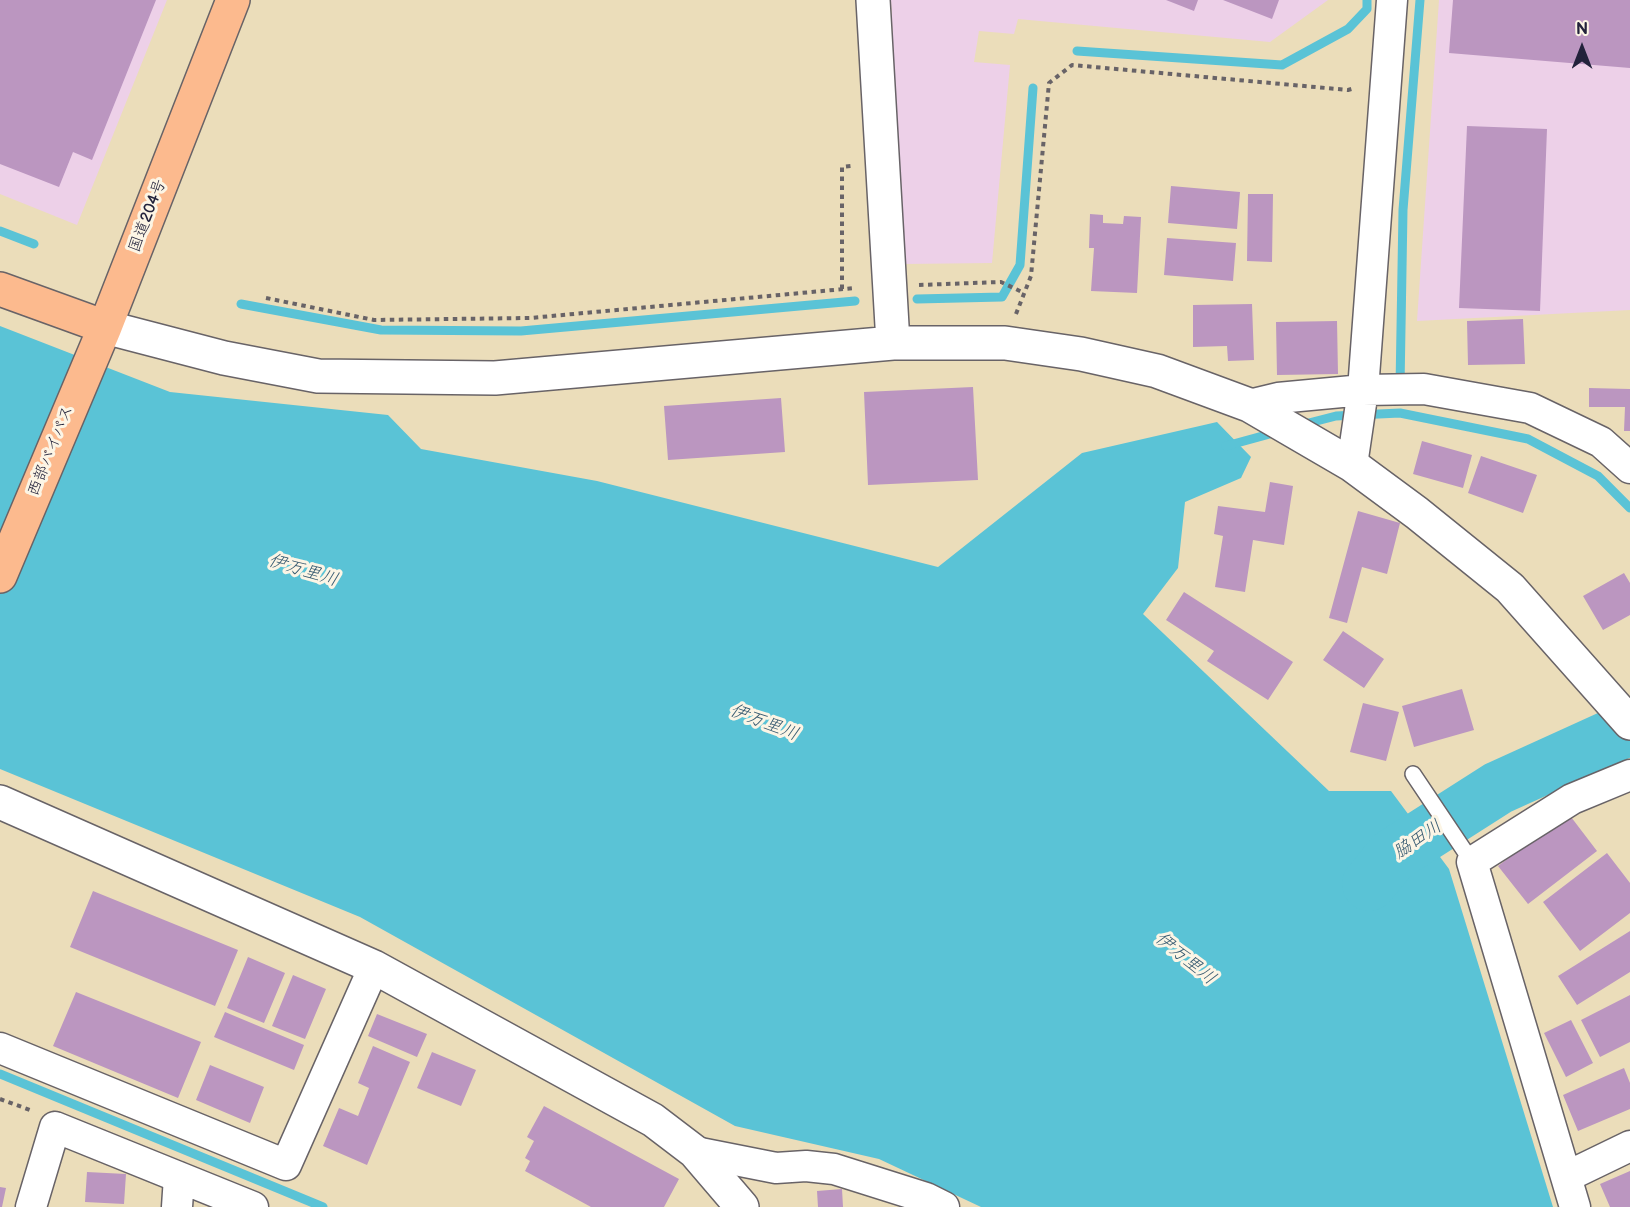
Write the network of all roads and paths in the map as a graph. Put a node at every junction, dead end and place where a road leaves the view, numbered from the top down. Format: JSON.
{"nodes":[{"id":1,"x":233,"y":0,"type":"edge"},
{"id":2,"x":873,"y":0,"type":"edge"},
{"id":3,"x":1392,"y":0,"type":"edge"},
{"id":4,"x":1386,"y":81,"type":"junction"},
{"id":5,"x":856,"y":166,"type":"dead end"},
{"id":6,"x":915,"y":285,"type":"dead end"},
{"id":7,"x":855,"y":288,"type":"dead end"},
{"id":8,"x":0,"y":289,"type":"edge"},
{"id":9,"x":842,"y":290,"type":"junction"},
{"id":10,"x":1024,"y":293,"type":"junction"},
{"id":11,"x":266,"y":298,"type":"dead end"},
{"id":12,"x":105,"y":327,"type":"junction"},
{"id":13,"x":893,"y":343,"type":"junction"},
{"id":14,"x":1005,"y":343,"type":"junction"},
{"id":15,"x":1363,"y":390,"type":"junction"},
{"id":16,"x":1249,"y":405,"type":"junction"},
{"id":17,"x":1352,"y":465,"type":"junction"},
{"id":18,"x":1630,"y":468,"type":"edge"},
{"id":19,"x":0,"y":576,"type":"edge"},
{"id":20,"x":1630,"y":723,"type":"edge"},
{"id":21,"x":1413,"y":774,"type":"dead end"},
{"id":22,"x":1630,"y":775,"type":"edge"},
{"id":23,"x":0,"y":802,"type":"edge"},
{"id":24,"x":1472,"y":862,"type":"junction"},
{"id":25,"x":374,"y":967,"type":"junction"},
{"id":26,"x":0,"y":1048,"type":"edge"},
{"id":27,"x":1630,"y":1146,"type":"edge"},
{"id":28,"x":695,"y":1152,"type":"junction"},
{"id":29,"x":179,"y":1177,"type":"junction"},
{"id":30,"x":1566,"y":1177,"type":"junction"},
{"id":31,"x":31,"y":1207,"type":"edge"},
{"id":32,"x":177,"y":1207,"type":"edge"},
{"id":33,"x":253,"y":1207,"type":"edge"},
{"id":34,"x":742,"y":1207,"type":"edge"},
{"id":35,"x":944,"y":1207,"type":"edge"},
{"id":36,"x":1575,"y":1207,"type":"edge"}],
"edges":[{"from":1,"to":12,"type":"highway","name":"国道204号"},
{"from":2,"to":13,"type":"street"},
{"from":3,"to":4,"type":"street"},
{"from":4,"to":10,"type":"path"},
{"from":4,"to":15,"type":"street"},
{"from":5,"to":9,"type":"path"},
{"from":6,"to":10,"type":"path"},
{"from":7,"to":9,"type":"path"},
{"from":8,"to":12,"type":"highway"},
{"from":9,"to":11,"type":"path"},
{"from":10,"to":14,"type":"path"},
{"from":12,"to":13,"type":"street"},
{"from":12,"to":19,"type":"highway","name":"西部バイパス"},
{"from":13,"to":14,"type":"street"},
{"from":14,"to":16,"type":"street"},
{"from":15,"to":16,"type":"street"},
{"from":15,"to":17,"type":"street"},
{"from":15,"to":18,"type":"street"},
{"from":16,"to":17,"type":"street"},
{"from":17,"to":20,"type":"street"},
{"from":21,"to":24,"type":"lane"},
{"from":22,"to":24,"type":"street"},
{"from":23,"to":25,"type":"street"},
{"from":24,"to":30,"type":"street"},
{"from":25,"to":26,"type":"street"},
{"from":25,"to":28,"type":"street"},
{"from":27,"to":30,"type":"street"},
{"from":28,"to":34,"type":"street"},
{"from":28,"to":35,"type":"street"},
{"from":29,"to":31,"type":"street"},
{"from":29,"to":32,"type":"street"},
{"from":29,"to":33,"type":"street"},
{"from":30,"to":36,"type":"street"}]}
